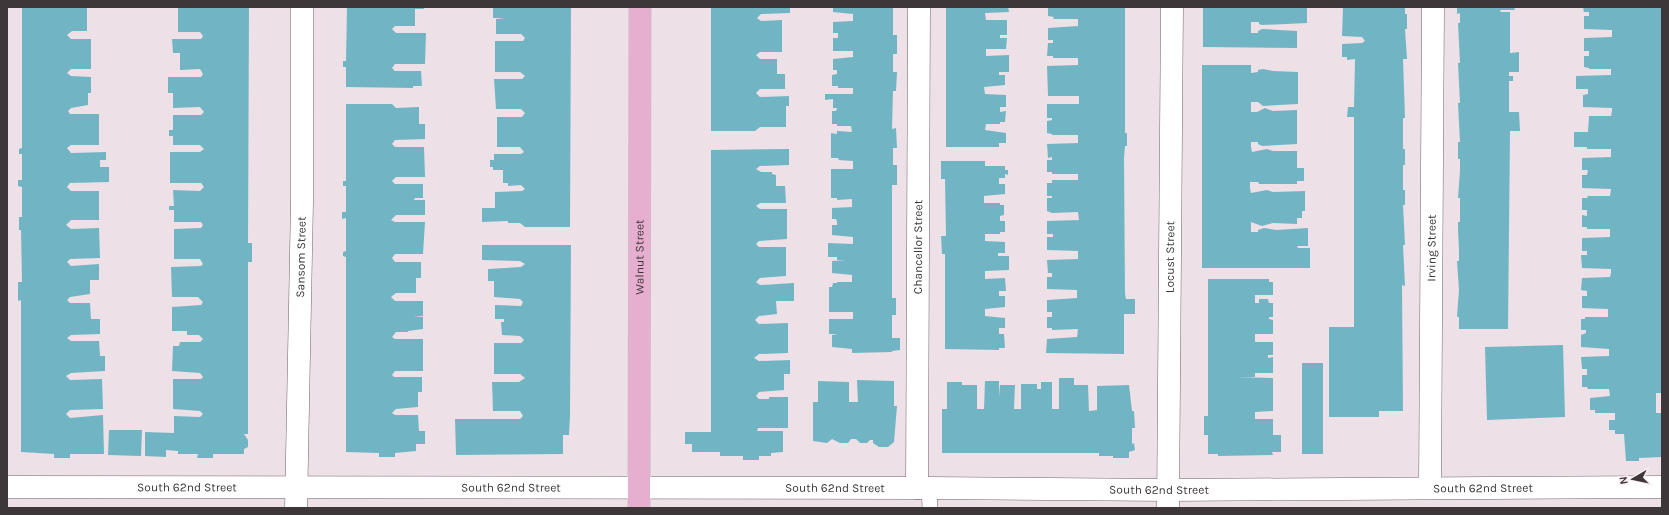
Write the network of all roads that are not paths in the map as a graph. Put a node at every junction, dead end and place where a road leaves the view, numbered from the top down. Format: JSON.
{"nodes":[{"id":1,"x":302,"y":7,"type":"edge"},
{"id":2,"x":640,"y":7,"type":"edge"},
{"id":3,"x":919,"y":7,"type":"edge"},
{"id":4,"x":1172,"y":7,"type":"edge"},
{"id":5,"x":1433,"y":7,"type":"edge"},
{"id":6,"x":7,"y":487,"type":"edge"},
{"id":7,"x":1662,"y":487,"type":"edge"},
{"id":8,"x":1430,"y":488,"type":"junction"},
{"id":9,"x":925,"y":494,"type":"edge"},
{"id":10,"x":296,"y":498,"type":"edge"},
{"id":11,"x":639,"y":498,"type":"edge"},
{"id":12,"x":1168,"y":499,"type":"edge"}],
"edges":[{"from":1,"to":10,"type":"street","name":"Sansom Street"},
{"from":2,"to":11,"type":"main road","name":"Walnut Street"},
{"from":3,"to":9,"type":"street","name":"Chancellor Street"},
{"from":4,"to":12,"type":"street","name":"Locust Street"},
{"from":5,"to":8,"type":"street","name":"Irving Street"},
{"from":6,"to":10,"type":"street","name":"South 62nd Street"},
{"from":7,"to":8,"type":"street","name":"South 62nd Street"},
{"from":8,"to":12,"type":"street","name":"South 62nd Street"},
{"from":9,"to":11,"type":"street","name":"South 62nd Street"},
{"from":9,"to":12,"type":"street","name":"South 62nd Street"},
{"from":10,"to":11,"type":"street","name":"South 62nd Street"}]}
